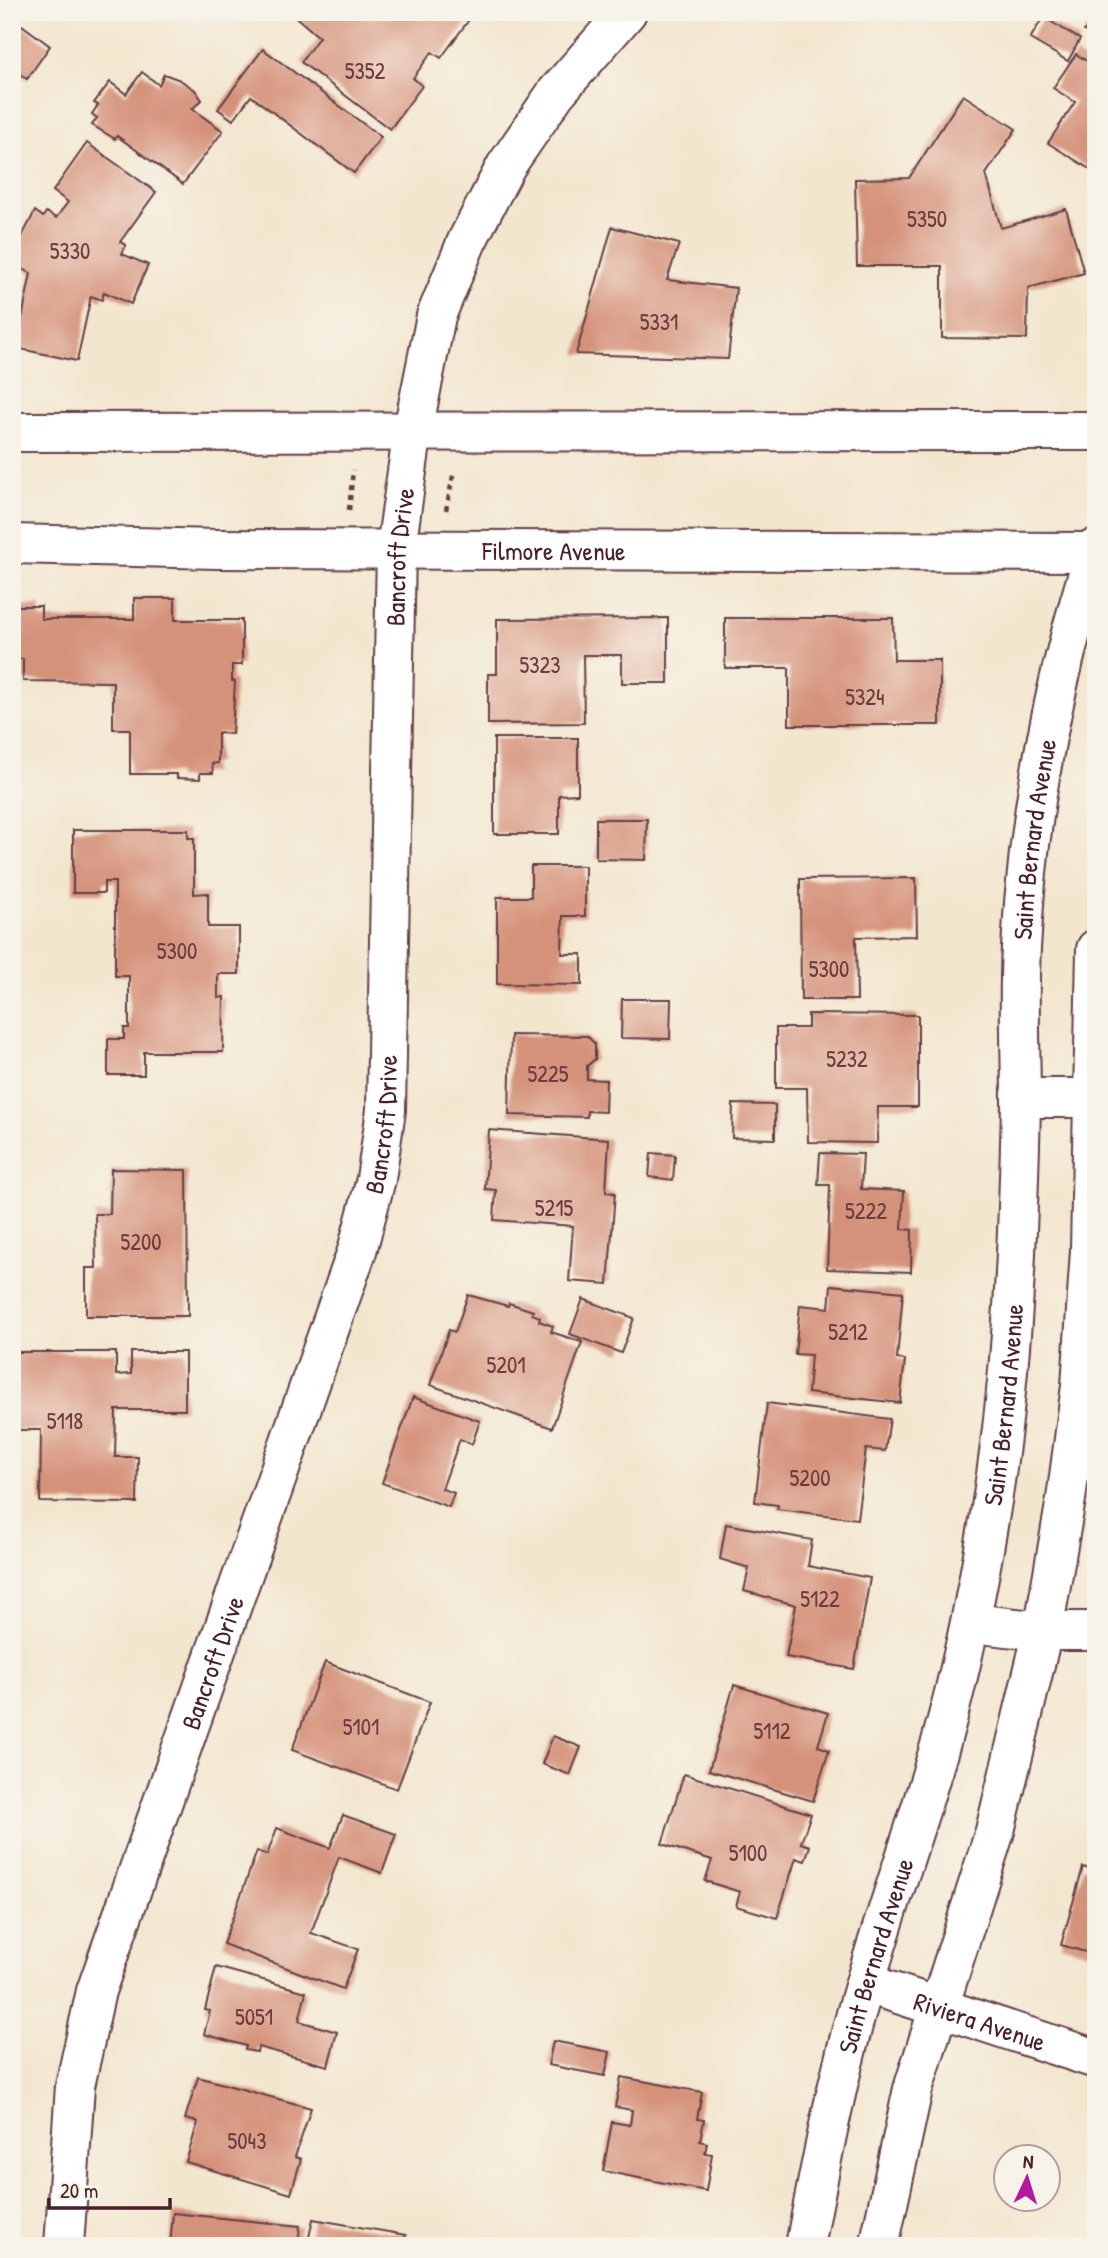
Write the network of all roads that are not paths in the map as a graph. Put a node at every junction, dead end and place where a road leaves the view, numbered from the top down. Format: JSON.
{"nodes":[{"id":1,"x":628,"y":12,"type":"edge"},
{"id":2,"x":413,"y":430,"type":"junction"},
{"id":3,"x":1096,"y":431,"type":"edge"},
{"id":4,"x":12,"y":432,"type":"edge"},
{"id":5,"x":12,"y":544,"type":"edge"},
{"id":6,"x":396,"y":548,"type":"junction"},
{"id":7,"x":1095,"y":551,"type":"edge"},
{"id":8,"x":1096,"y":949,"type":"edge"},
{"id":9,"x":1021,"y":1098,"type":"junction"},
{"id":10,"x":1094,"y":1098,"type":"edge"},
{"id":11,"x":971,"y":1623,"type":"junction"},
{"id":12,"x":1043,"y":1631,"type":"junction"},
{"id":13,"x":1096,"y":1631,"type":"edge"},
{"id":14,"x":865,"y":1983,"type":"junction"},
{"id":15,"x":937,"y":2007,"type":"junction"},
{"id":16,"x":1096,"y":2059,"type":"edge"},
{"id":17,"x":64,"y":2246,"type":"edge"},
{"id":18,"x":805,"y":2246,"type":"edge"},
{"id":19,"x":879,"y":2246,"type":"edge"}],
"edges":[{"from":1,"to":2,"type":"street","name":"Bancroft Drive"},
{"from":2,"to":3,"type":"street"},
{"from":2,"to":4,"type":"street"},
{"from":2,"to":6,"type":"street","name":"Bancroft Drive"},
{"from":5,"to":6,"type":"street","name":"Filmore Avenue"},
{"from":6,"to":7,"type":"street","name":"Filmore Avenue"},
{"from":6,"to":17,"type":"street","name":"Bancroft Drive"},
{"from":7,"to":9,"type":"street","name":"Saint Bernard Avenue"},
{"from":8,"to":10,"type":"street"},
{"from":9,"to":10,"type":"street"},
{"from":9,"to":11,"type":"street","name":"Saint Bernard Avenue"},
{"from":10,"to":12,"type":"street"},
{"from":11,"to":12,"type":"street"},
{"from":11,"to":14,"type":"street","name":"Saint Bernard Avenue"},
{"from":12,"to":13,"type":"street"},
{"from":12,"to":15,"type":"street"},
{"from":14,"to":15,"type":"street","name":"Riviera Avenue"},
{"from":14,"to":18,"type":"street","name":"Saint Bernard Avenue"},
{"from":15,"to":16,"type":"street","name":"Riviera Avenue"},
{"from":15,"to":19,"type":"street"}]}
